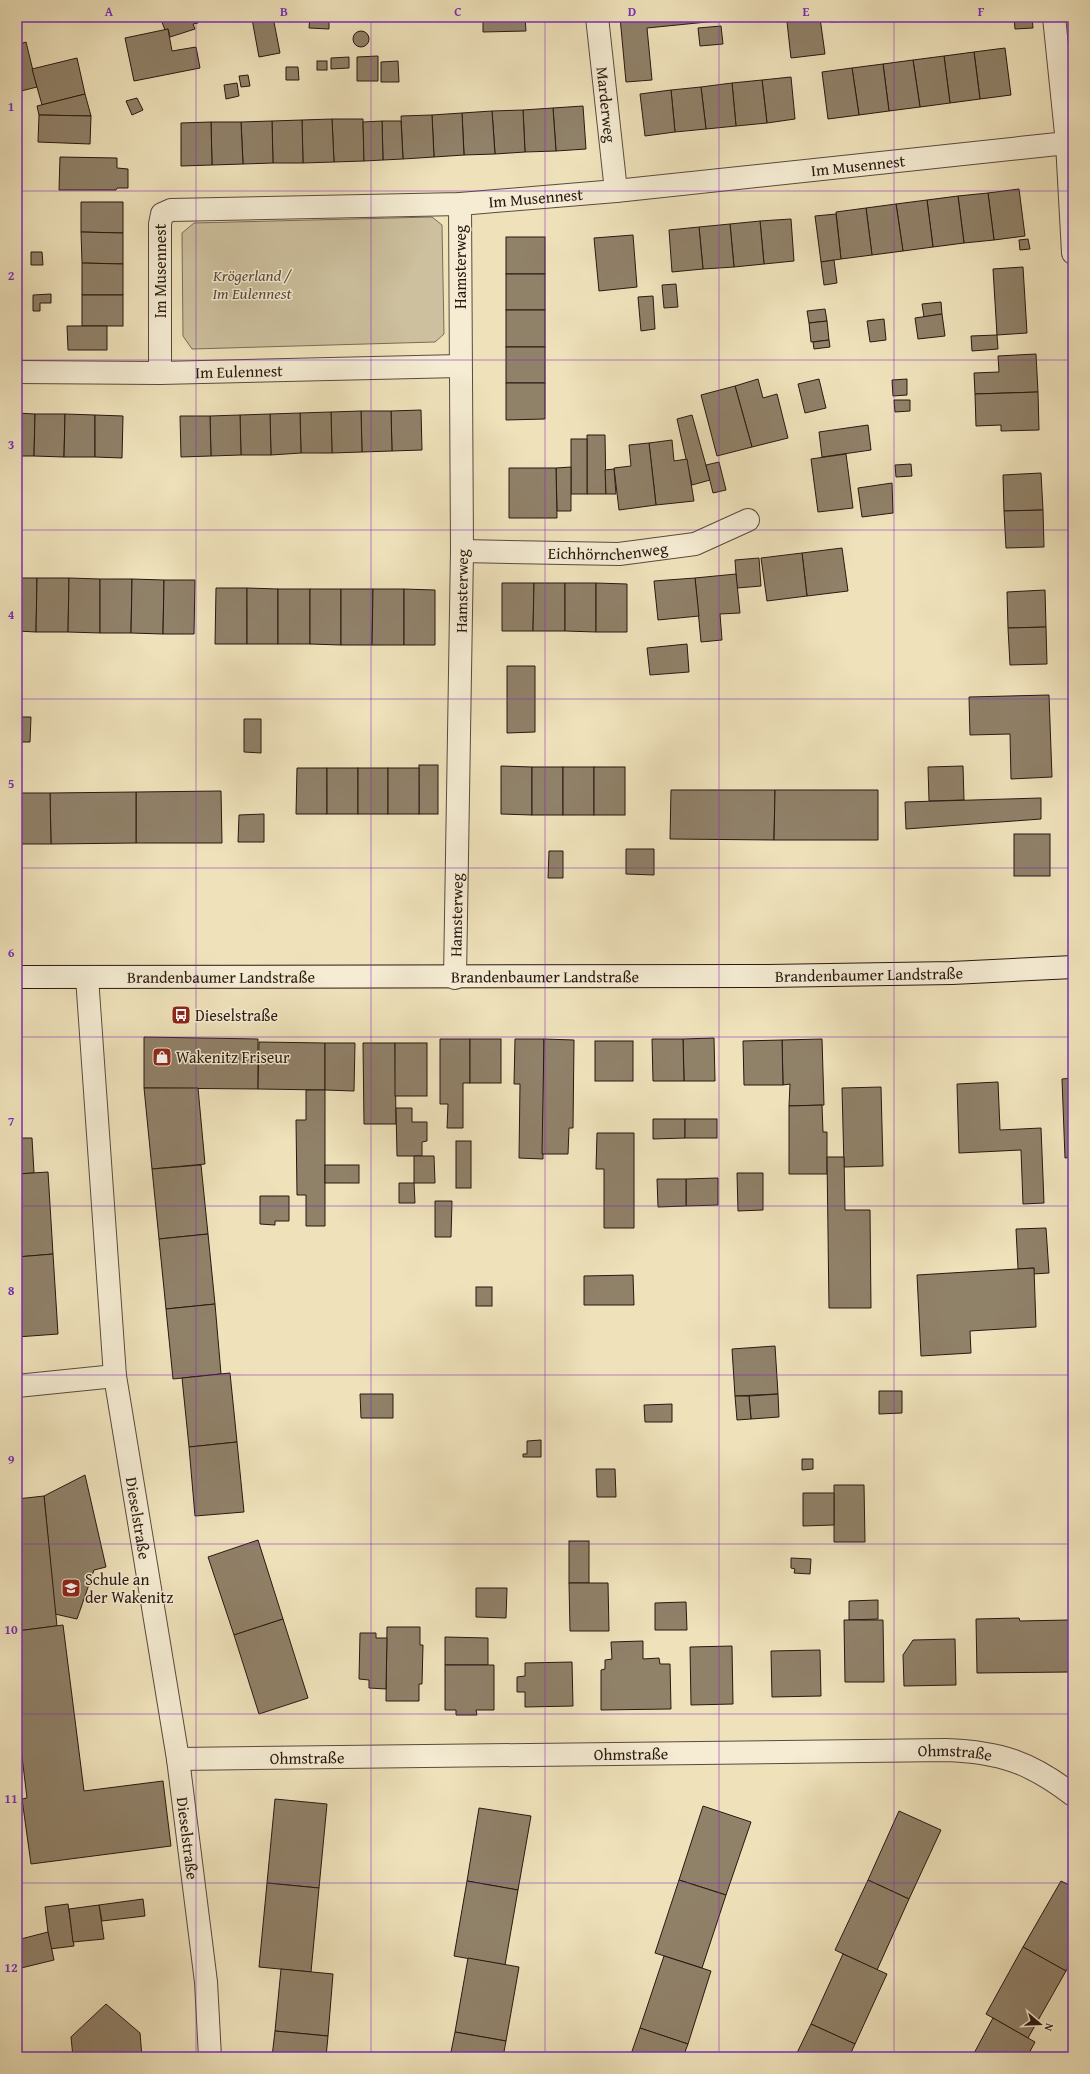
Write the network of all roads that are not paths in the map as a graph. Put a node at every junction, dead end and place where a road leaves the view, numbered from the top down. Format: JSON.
{"nodes":[{"id":1,"x":597,"y":17,"type":"edge"},
{"id":2,"x":1054,"y":17,"type":"edge"},
{"id":3,"x":1067,"y":143,"type":"junction"},
{"id":4,"x":616,"y":191,"type":"junction"},
{"id":5,"x":460,"y":204,"type":"junction"},
{"id":6,"x":1073,"y":253,"type":"edge"},
{"id":7,"x":460,"y":366,"type":"junction"},
{"id":8,"x":17,"y":372,"type":"edge"},
{"id":9,"x":160,"y":373,"type":"junction"},
{"id":10,"x":748,"y":520,"type":"dead end"},
{"id":11,"x":462,"y":551,"type":"junction"},
{"id":12,"x":1073,"y":966,"type":"edge"},
{"id":13,"x":17,"y":977,"type":"edge"},
{"id":14,"x":87,"y":977,"type":"junction"},
{"id":15,"x":455,"y":978,"type":"junction"},
{"id":16,"x":115,"y":1376,"type":"junction"},
{"id":17,"x":17,"y":1386,"type":"edge"},
{"id":18,"x":178,"y":1759,"type":"junction"},
{"id":19,"x":1073,"y":1796,"type":"edge"},
{"id":20,"x":210,"y":2057,"type":"edge"}],
"edges":[{"from":1,"to":4,"type":"street","name":"Marderweg"},
{"from":2,"to":3,"type":"street"},
{"from":3,"to":4,"type":"street","name":"Im Musennest"},
{"from":3,"to":6,"type":"street"},
{"from":4,"to":5,"type":"street","name":"Im Musennest"},
{"from":5,"to":7,"type":"street","name":"Hamsterweg"},
{"from":5,"to":9,"type":"street","name":"Im Musennest"},
{"from":7,"to":9,"type":"street","name":"Im Eulennest"},
{"from":7,"to":11,"type":"street","name":"Hamsterweg"},
{"from":8,"to":9,"type":"street","name":"Im Eulennest"},
{"from":10,"to":11,"type":"street","name":"Eichhörnchenweg"},
{"from":11,"to":15,"type":"street","name":"Hamsterweg"},
{"from":12,"to":15,"type":"street","name":"Brandenbaumer Landstraße"},
{"from":13,"to":14,"type":"street","name":"Brandenbaumer Landstraße"},
{"from":14,"to":15,"type":"street","name":"Brandenbaumer Landstraße"},
{"from":14,"to":16,"type":"street","name":"Dieselstraße"},
{"from":16,"to":17,"type":"street"},
{"from":16,"to":18,"type":"street","name":"Dieselstraße"},
{"from":18,"to":19,"type":"street","name":"Ohmstraße"},
{"from":18,"to":20,"type":"street","name":"Dieselstraße"}]}
